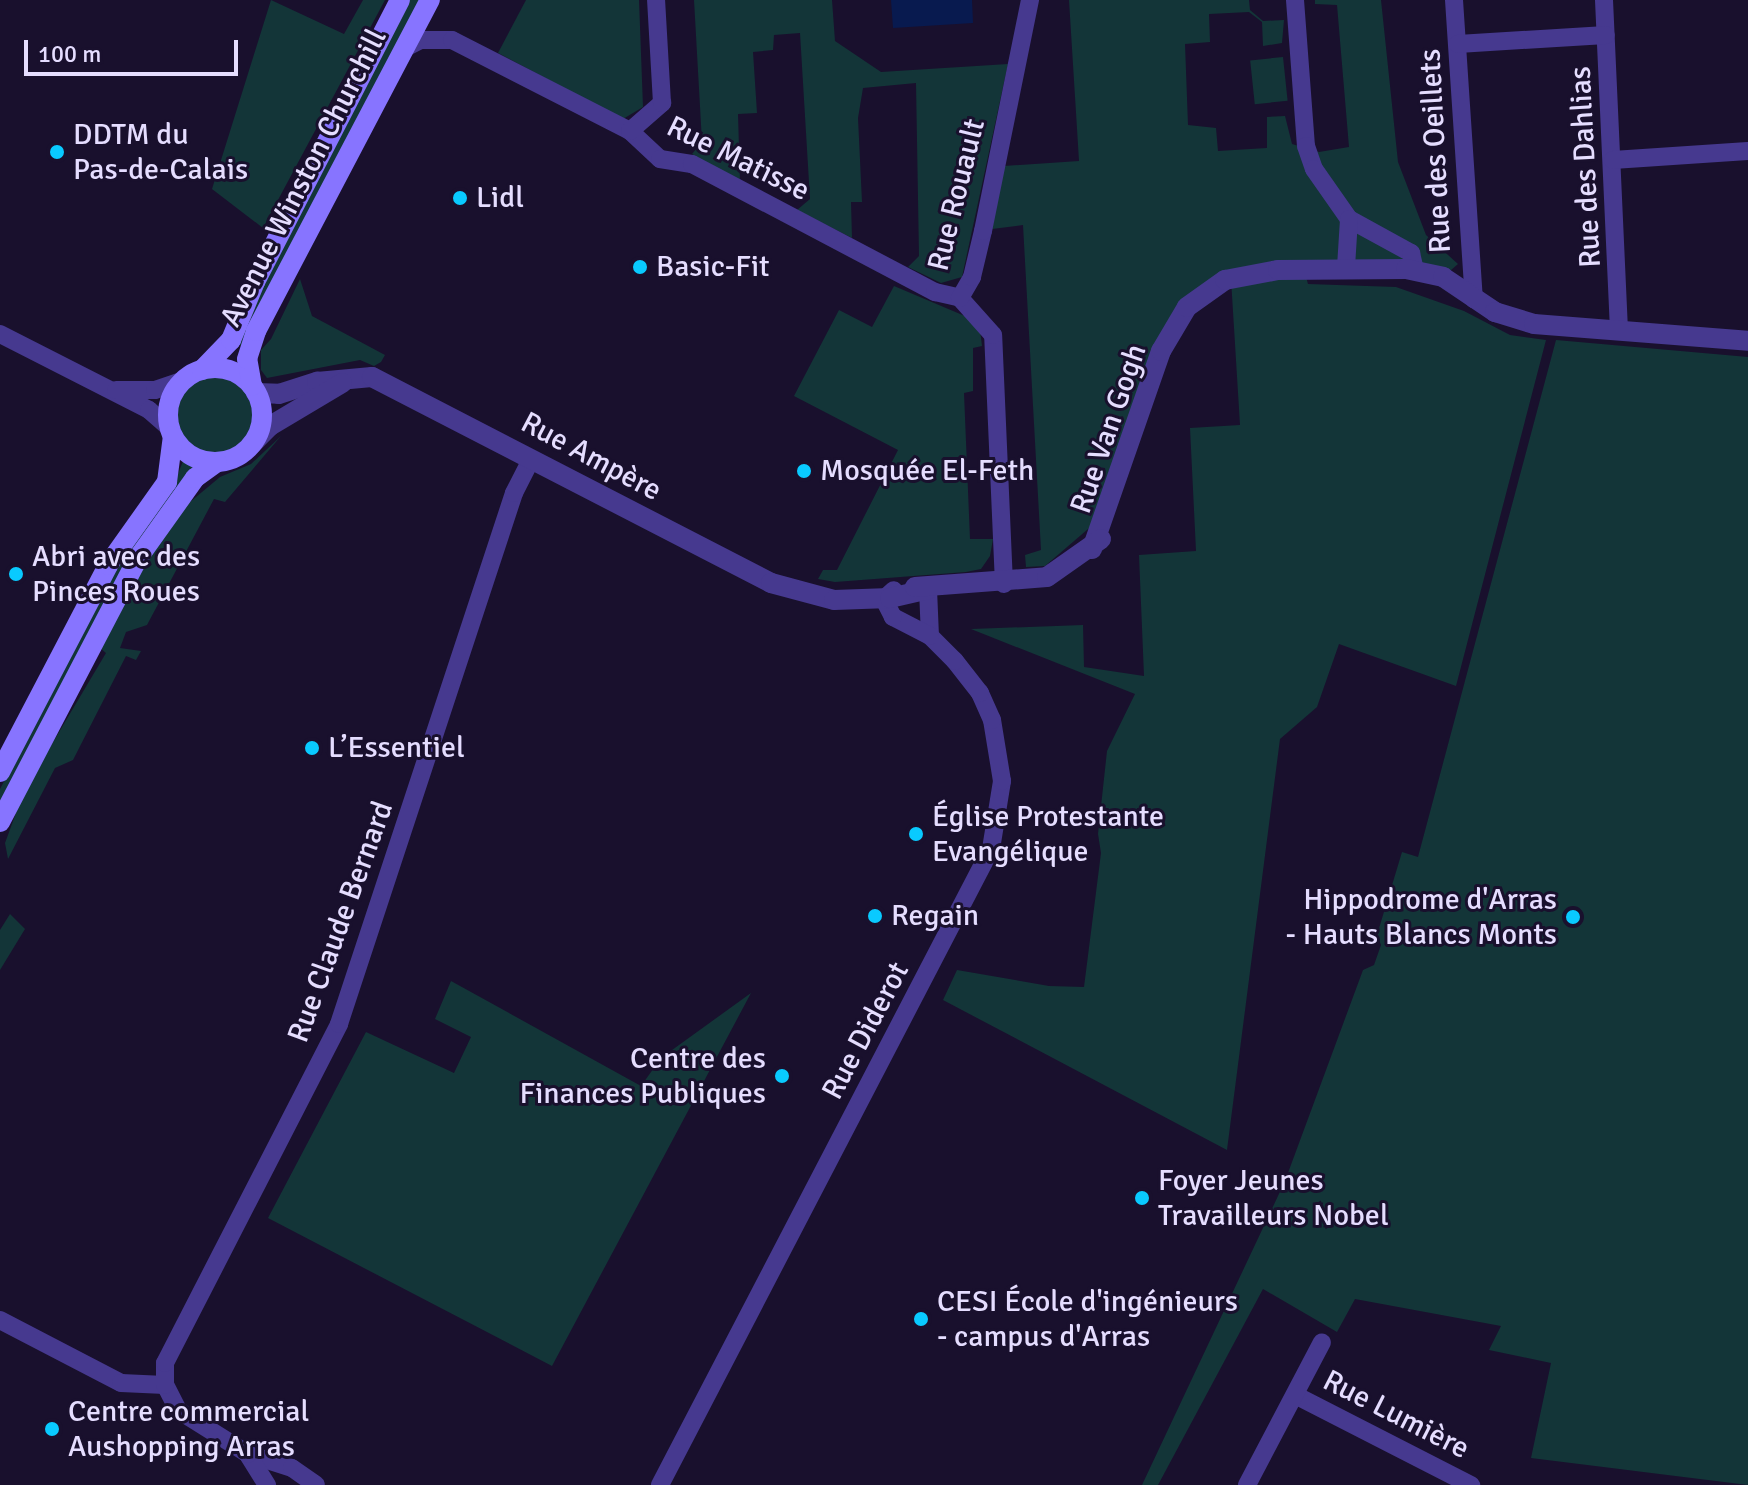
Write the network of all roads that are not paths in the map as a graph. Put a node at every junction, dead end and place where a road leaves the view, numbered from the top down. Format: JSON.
{"nodes":[{"id":1,"x":400,"y":0,"type":"edge"},
{"id":2,"x":656,"y":0,"type":"edge"},
{"id":3,"x":1030,"y":0,"type":"edge"},
{"id":4,"x":1295,"y":0,"type":"edge"},
{"id":5,"x":1454,"y":0,"type":"edge"},
{"id":6,"x":1604,"y":0,"type":"edge"},
{"id":7,"x":429,"y":1,"type":"edge"},
{"id":8,"x":1606,"y":35,"type":"junction"},
{"id":9,"x":452,"y":40,"type":"junction"},
{"id":10,"x":1458,"y":44,"type":"junction"},
{"id":11,"x":405,"y":48,"type":"junction"},
{"id":12,"x":630,"y":131,"type":"junction"},
{"id":13,"x":1748,"y":151,"type":"edge"},
{"id":14,"x":1613,"y":160,"type":"junction"},
{"id":15,"x":1349,"y":219,"type":"junction"},
{"id":16,"x":1346,"y":267,"type":"junction"},
{"id":17,"x":1415,"y":271,"type":"junction"},
{"id":18,"x":960,"y":298,"type":"junction"},
{"id":19,"x":1474,"y":299,"type":"junction"},
{"id":20,"x":1619,"y":331,"type":"junction"},
{"id":21,"x":0,"y":334,"type":"edge"},
{"id":22,"x":1748,"y":341,"type":"edge"},
{"id":23,"x":193,"y":375,"type":"junction"},
{"id":24,"x":351,"y":378,"type":"junction"},
{"id":25,"x":254,"y":389,"type":"junction"},
{"id":26,"x":112,"y":390,"type":"junction"},
{"id":27,"x":172,"y":432,"type":"junction"},
{"id":28,"x":253,"y":443,"type":"junction"},
{"id":29,"x":531,"y":460,"type":"junction"},
{"id":30,"x":217,"y":462,"type":"junction"},
{"id":31,"x":1092,"y":549,"type":"joint"},
{"id":32,"x":1004,"y":584,"type":"junction"},
{"id":33,"x":928,"y":589,"type":"junction"},
{"id":34,"x":891,"y":601,"type":"junction"},
{"id":35,"x":930,"y":636,"type":"junction"},
{"id":36,"x":0,"y":772,"type":"edge"},
{"id":37,"x":0,"y":822,"type":"edge"},
{"id":38,"x":0,"y":1320,"type":"edge"},
{"id":39,"x":1322,"y":1342,"type":"dead end"},
{"id":40,"x":165,"y":1385,"type":"junction"},
{"id":41,"x":1295,"y":1395,"type":"junction"},
{"id":42,"x":248,"y":1454,"type":"junction"},
{"id":43,"x":299,"y":1476,"type":"edge"},
{"id":44,"x":1443,"y":1479,"type":"edge"},
{"id":45,"x":267,"y":1485,"type":"edge"},
{"id":46,"x":316,"y":1485,"type":"edge"},
{"id":47,"x":660,"y":1485,"type":"edge"},
{"id":48,"x":1247,"y":1485,"type":"edge"},
{"id":49,"x":1471,"y":1485,"type":"edge"}],
"edges":[{"from":1,"to":23,"type":"main road","name":"Avenue Winston Churchill"},
{"from":2,"to":12,"type":"street"},
{"from":3,"to":18,"type":"street","name":"Rue Rouault"},
{"from":4,"to":15,"type":"street"},
{"from":5,"to":10,"type":"street","name":"Rue des Oeillets"},
{"from":6,"to":8,"type":"street","name":"Rue des Dahlias"},
{"from":7,"to":9,"type":"street"},
{"from":7,"to":11,"type":"main road","name":"Avenue Winston Churchill"},
{"from":8,"to":10,"type":"street"},
{"from":8,"to":14,"type":"street","name":"Rue des Dahlias"},
{"from":9,"to":11,"type":"street"},
{"from":9,"to":12,"type":"street","name":"Rue Matisse"},
{"from":10,"to":19,"type":"street","name":"Rue des Oeillets"},
{"from":11,"to":25,"type":"main road","name":"Avenue Winston Churchill"},
{"from":12,"to":18,"type":"street","name":"Rue Matisse"},
{"from":13,"to":14,"type":"street"},
{"from":14,"to":20,"type":"street","name":"Rue des Dahlias"},
{"from":15,"to":16,"type":"street"},
{"from":15,"to":17,"type":"street"},
{"from":16,"to":17,"type":"street","name":"Rue Van Gogh"},
{"from":16,"to":31,"type":"street","name":"Rue Van Gogh"},
{"from":17,"to":19,"type":"street","name":"Rue Van Gogh"},
{"from":18,"to":32,"type":"street","name":"Rue Rouault"},
{"from":19,"to":20,"type":"street","name":"Rue Van Gogh"},
{"from":20,"to":22,"type":"street","name":"Rue Van Gogh"},
{"from":21,"to":26,"type":"street"},
{"from":23,"to":25,"type":"main road"},
{"from":23,"to":26,"type":"street"},
{"from":23,"to":27,"type":"main road"},
{"from":24,"to":25,"type":"street","name":"Rue Ampère"},
{"from":24,"to":28,"type":"street"},
{"from":24,"to":29,"type":"street","name":"Rue Ampère"},
{"from":25,"to":28,"type":"main road"},
{"from":26,"to":27,"type":"street"},
{"from":27,"to":30,"type":"main road"},
{"from":27,"to":36,"type":"main road"},
{"from":28,"to":30,"type":"main road"},
{"from":29,"to":34,"type":"street","name":"Rue Ampère"},
{"from":29,"to":40,"type":"street","name":"Rue Claude Bernard"},
{"from":30,"to":37,"type":"main road"},
{"from":31,"to":32,"type":"street","name":"Rue Ampère"},
{"from":32,"to":33,"type":"street","name":"Rue Ampère"},
{"from":33,"to":34,"type":"street","name":"Rue Ampère"},
{"from":33,"to":35,"type":"street"},
{"from":34,"to":35,"type":"street","name":"Rue Diderot"},
{"from":35,"to":47,"type":"street","name":"Rue Diderot"},
{"from":38,"to":40,"type":"street"},
{"from":39,"to":41,"type":"street"},
{"from":40,"to":42,"type":"street"},
{"from":41,"to":44,"type":"street","name":"Rue Lumière"},
{"from":41,"to":48,"type":"street"},
{"from":42,"to":43,"type":"street"},
{"from":42,"to":45,"type":"street"},
{"from":43,"to":45,"type":"street"},
{"from":43,"to":46,"type":"street"},
{"from":44,"to":49,"type":"street","name":"Rue Lumière"}]}
